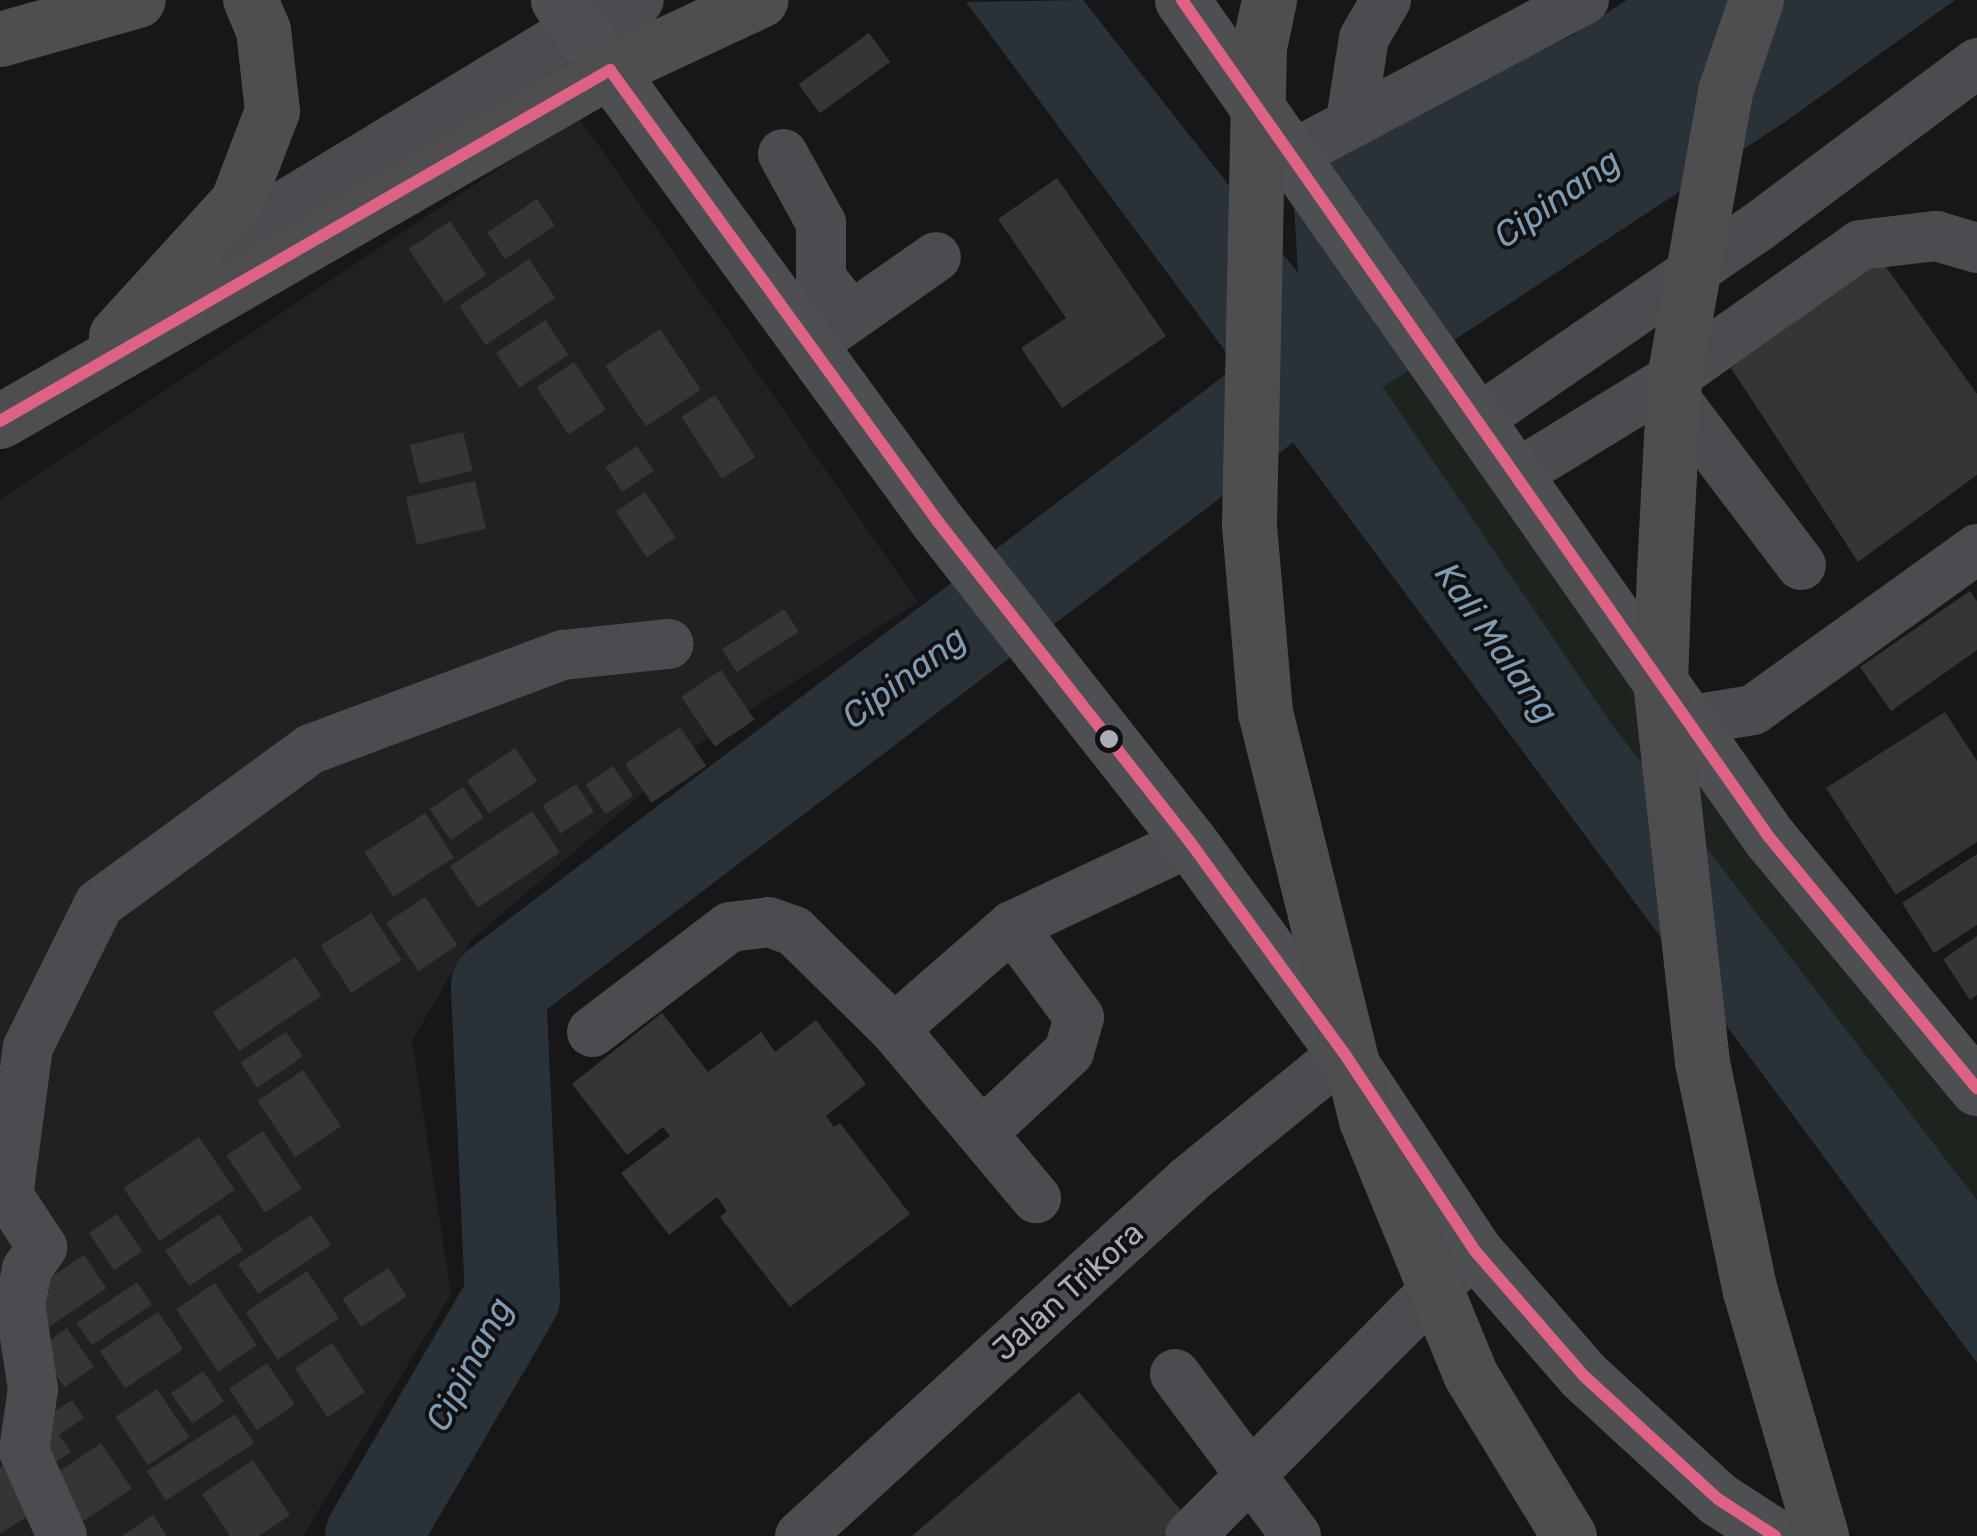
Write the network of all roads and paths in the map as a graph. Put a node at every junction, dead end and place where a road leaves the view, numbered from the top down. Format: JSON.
{"nodes":[{"id":1,"x":138,"y":0,"type":"edge"},
{"id":2,"x":250,"y":0,"type":"edge"},
{"id":3,"x":639,"y":0,"type":"edge"},
{"id":4,"x":760,"y":0,"type":"edge"},
{"id":5,"x":1182,"y":0,"type":"edge"},
{"id":6,"x":1269,"y":0,"type":"edge"},
{"id":7,"x":1386,"y":0,"type":"edge"},
{"id":8,"x":1584,"y":0,"type":"edge"},
{"id":9,"x":1756,"y":0,"type":"edge"},
{"id":10,"x":581,"y":33,"type":"edge"},
{"id":11,"x":0,"y":39,"type":"edge"},
{"id":12,"x":1977,"y":63,"type":"edge"},
{"id":13,"x":1351,"y":120,"type":"junction"},
{"id":14,"x":783,"y":154,"type":"dead end"},
{"id":15,"x":1294,"y":161,"type":"junction"},
{"id":16,"x":1977,"y":248,"type":"edge"},
{"id":17,"x":936,"y":256,"type":"dead end"},
{"id":18,"x":829,"y":332,"type":"junction"},
{"id":19,"x":77,"y":376,"type":"junction"},
{"id":20,"x":1664,"y":384,"type":"junction"},
{"id":21,"x":1477,"y":420,"type":"junction"},
{"id":22,"x":0,"y":421,"type":"edge"},
{"id":23,"x":1518,"y":474,"type":"junction"},
{"id":24,"x":1977,"y":549,"type":"edge"},
{"id":25,"x":1801,"y":564,"type":"dead end"},
{"id":26,"x":668,"y":644,"type":"dead end"},
{"id":27,"x":1692,"y":720,"type":"junction"},
{"id":28,"x":1190,"y":842,"type":"junction"},
{"id":29,"x":1012,"y":926,"type":"junction"},
{"id":30,"x":894,"y":1028,"type":"junction"},
{"id":31,"x":592,"y":1032,"type":"dead end"},
{"id":32,"x":1344,"y":1054,"type":"junction"},
{"id":33,"x":1977,"y":1088,"type":"edge"},
{"id":34,"x":982,"y":1133,"type":"junction"},
{"id":35,"x":4,"y":1190,"type":"edge"},
{"id":36,"x":1036,"y":1198,"type":"dead end"},
{"id":37,"x":1475,"y":1251,"type":"junction"},
{"id":38,"x":1174,"y":1374,"type":"dead end"},
{"id":39,"x":1249,"y":1472,"type":"junction"},
{"id":40,"x":62,"y":1536,"type":"edge"},
{"id":41,"x":800,"y":1536,"type":"edge"},
{"id":42,"x":1190,"y":1536,"type":"edge"},
{"id":43,"x":1296,"y":1536,"type":"edge"},
{"id":44,"x":1569,"y":1536,"type":"edge"},
{"id":45,"x":1775,"y":1536,"type":"edge"},
{"id":46,"x":1821,"y":1536,"type":"edge"}],
"edges":[{"from":1,"to":11,"type":"highway"},
{"from":2,"to":19,"type":"highway"},
{"from":3,"to":10,"type":"street"},
{"from":4,"to":10,"type":"highway"},
{"from":5,"to":15,"type":"main road"},
{"from":6,"to":44,"type":"highway","bridge":true},
{"from":7,"to":13,"type":"street"},
{"from":8,"to":13,"type":"street"},
{"from":9,"to":46,"type":"highway","bridge":true},
{"from":10,"to":18,"type":"main road"},
{"from":10,"to":19,"type":"highway"},
{"from":12,"to":21,"type":"street"},
{"from":13,"to":15,"type":"street"},
{"from":14,"to":18,"type":"street"},
{"from":15,"to":21,"type":"main road"},
{"from":16,"to":20,"type":"street"},
{"from":17,"to":18,"type":"street"},
{"from":18,"to":28,"type":"main road"},
{"from":19,"to":22,"type":"highway"},
{"from":20,"to":23,"type":"street"},
{"from":20,"to":25,"type":"street"},
{"from":21,"to":23,"type":"main road"},
{"from":23,"to":27,"type":"main road"},
{"from":24,"to":27,"type":"street"},
{"from":26,"to":35,"type":"street"},
{"from":27,"to":33,"type":"main road"},
{"from":28,"to":29,"type":"street"},
{"from":28,"to":32,"type":"main road"},
{"from":29,"to":30,"type":"street"},
{"from":29,"to":34,"type":"street"},
{"from":30,"to":31,"type":"street"},
{"from":30,"to":34,"type":"street"},
{"from":32,"to":37,"type":"main road"},
{"from":32,"to":41,"type":"street","name":"Jalan Trikora"},
{"from":34,"to":36,"type":"street"},
{"from":35,"to":40,"type":"street"},
{"from":37,"to":39,"type":"street"},
{"from":37,"to":45,"type":"main road"},
{"from":38,"to":39,"type":"street"},
{"from":39,"to":42,"type":"street"},
{"from":39,"to":43,"type":"street"}]}
